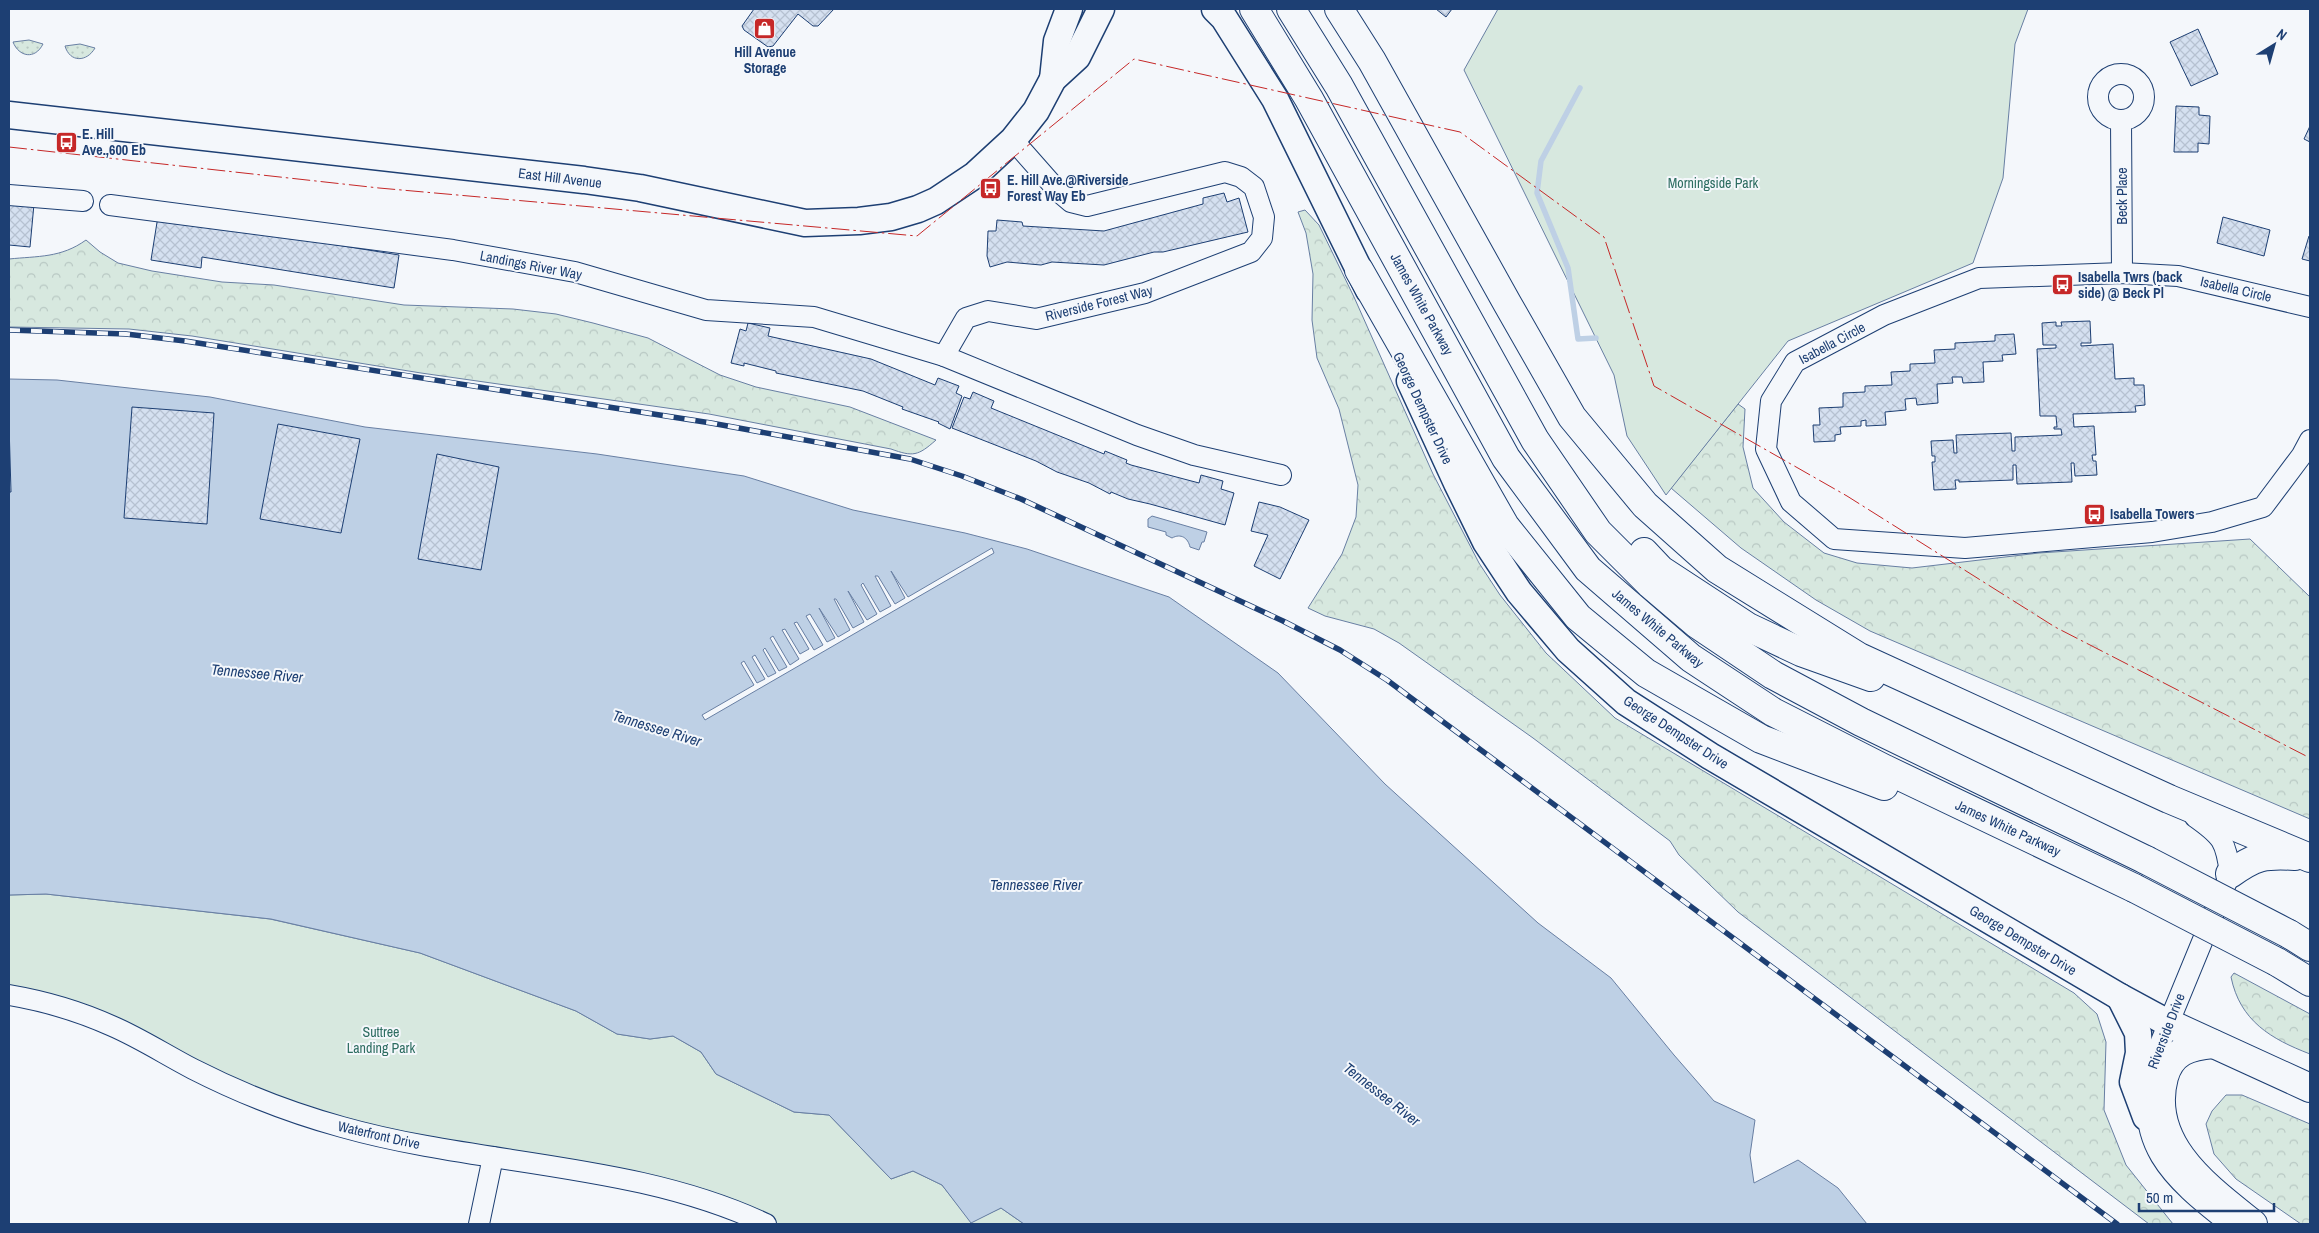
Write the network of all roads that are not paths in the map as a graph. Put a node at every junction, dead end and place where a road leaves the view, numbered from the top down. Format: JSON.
{"nodes":[{"id":1,"x":1069,"y":9,"type":"edge"},
{"id":2,"x":1215,"y":9,"type":"edge"},
{"id":3,"x":1254,"y":9,"type":"edge"},
{"id":4,"x":1291,"y":9,"type":"edge"},
{"id":5,"x":1339,"y":9,"type":"edge"},
{"id":6,"x":1102,"y":11,"type":"edge"},
{"id":7,"x":1053,"y":79,"type":"junction"},
{"id":8,"x":9,"y":115,"type":"edge"},
{"id":9,"x":2121,"y":120,"type":"dead end"},
{"id":10,"x":1013,"y":140,"type":"junction"},
{"id":11,"x":9,"y":195,"type":"edge"},
{"id":12,"x":83,"y":202,"type":"dead end"},
{"id":13,"x":110,"y":205,"type":"dead end"},
{"id":14,"x":1359,"y":270,"type":"junction"},
{"id":15,"x":2122,"y":273,"type":"junction"},
{"id":16,"x":2310,"y":307,"type":"edge"},
{"id":17,"x":944,"y":356,"type":"junction"},
{"id":18,"x":1535,"y":440,"type":"junction"},
{"id":19,"x":2310,"y":440,"type":"edge"},
{"id":20,"x":1281,"y":475,"type":"dead end"},
{"id":21,"x":1988,"y":717,"type":"junction"},
{"id":22,"x":2169,"y":799,"type":"junction"},
{"id":23,"x":2310,"y":858,"type":"edge"},
{"id":24,"x":2080,"y":862,"type":"junction"},
{"id":25,"x":2230,"y":874,"type":"junction"},
{"id":26,"x":2300,"y":940,"type":"edge"},
{"id":27,"x":2310,"y":982,"type":"edge"},
{"id":28,"x":9,"y":995,"type":"edge"},
{"id":29,"x":2120,"y":997,"type":"junction"},
{"id":30,"x":2168,"y":1023,"type":"junction"},
{"id":31,"x":2213,"y":1044,"type":"junction"},
{"id":32,"x":2310,"y":1088,"type":"edge"},
{"id":33,"x":2146,"y":1117,"type":"junction"},
{"id":34,"x":493,"y":1157,"type":"junction"},
{"id":35,"x":479,"y":1224,"type":"edge"},
{"id":36,"x":766,"y":1224,"type":"edge"},
{"id":37,"x":2230,"y":1224,"type":"edge"},
{"id":38,"x":2253,"y":1224,"type":"edge"}],
"edges":[{"from":1,"to":7,"type":"main road","name":"East Hill Avenue"},
{"from":2,"to":14,"type":"main road","name":"George Dempster Drive"},
{"from":3,"to":24,"type":"highway","name":"James White Parkway"},
{"from":4,"to":18,"type":"highway","name":"James White Parkway"},
{"from":5,"to":21,"type":"highway"},
{"from":6,"to":7,"type":"main road","name":"East Hill Avenue"},
{"from":7,"to":10,"type":"main road","name":"East Hill Avenue"},
{"from":8,"to":10,"type":"main road","name":"East Hill Avenue"},
{"from":9,"to":15,"type":"street","name":"Beck Place"},
{"from":10,"to":17,"type":"street","name":"Riverside Forest Way"},
{"from":11,"to":12,"type":"street"},
{"from":13,"to":17,"type":"street","name":"Landings River Way"},
{"from":14,"to":24,"type":"highway"},
{"from":14,"to":29,"type":"main road","name":"George Dempster Drive"},
{"from":15,"to":16,"type":"street","name":"Isabella Circle"},
{"from":15,"to":19,"type":"street","name":"Isabella Circle"},
{"from":17,"to":20,"type":"street"},
{"from":18,"to":21,"type":"highway"},
{"from":18,"to":26,"type":"highway","name":"James White Parkway","bridge":true},
{"from":21,"to":22,"type":"highway"},
{"from":22,"to":23,"type":"highway"},
{"from":22,"to":25,"type":"street"},
{"from":23,"to":25,"type":"highway"},
{"from":24,"to":27,"type":"highway","name":"James White Parkway","bridge":true},
{"from":25,"to":30,"type":"street","name":"Riverside Drive"},
{"from":28,"to":34,"type":"street","name":"Waterfront Drive"},
{"from":29,"to":30,"type":"main road","name":"George Dempster Drive"},
{"from":29,"to":33,"type":"main road"},
{"from":30,"to":31,"type":"highway"},
{"from":30,"to":33,"type":"street","name":"Riverside Drive"},
{"from":31,"to":32,"type":"highway"},
{"from":31,"to":38,"type":"highway"},
{"from":33,"to":37,"type":"street","name":"Riverside Drive"},
{"from":34,"to":35,"type":"street"},
{"from":34,"to":36,"type":"street","name":"Waterfront Drive"}]}
